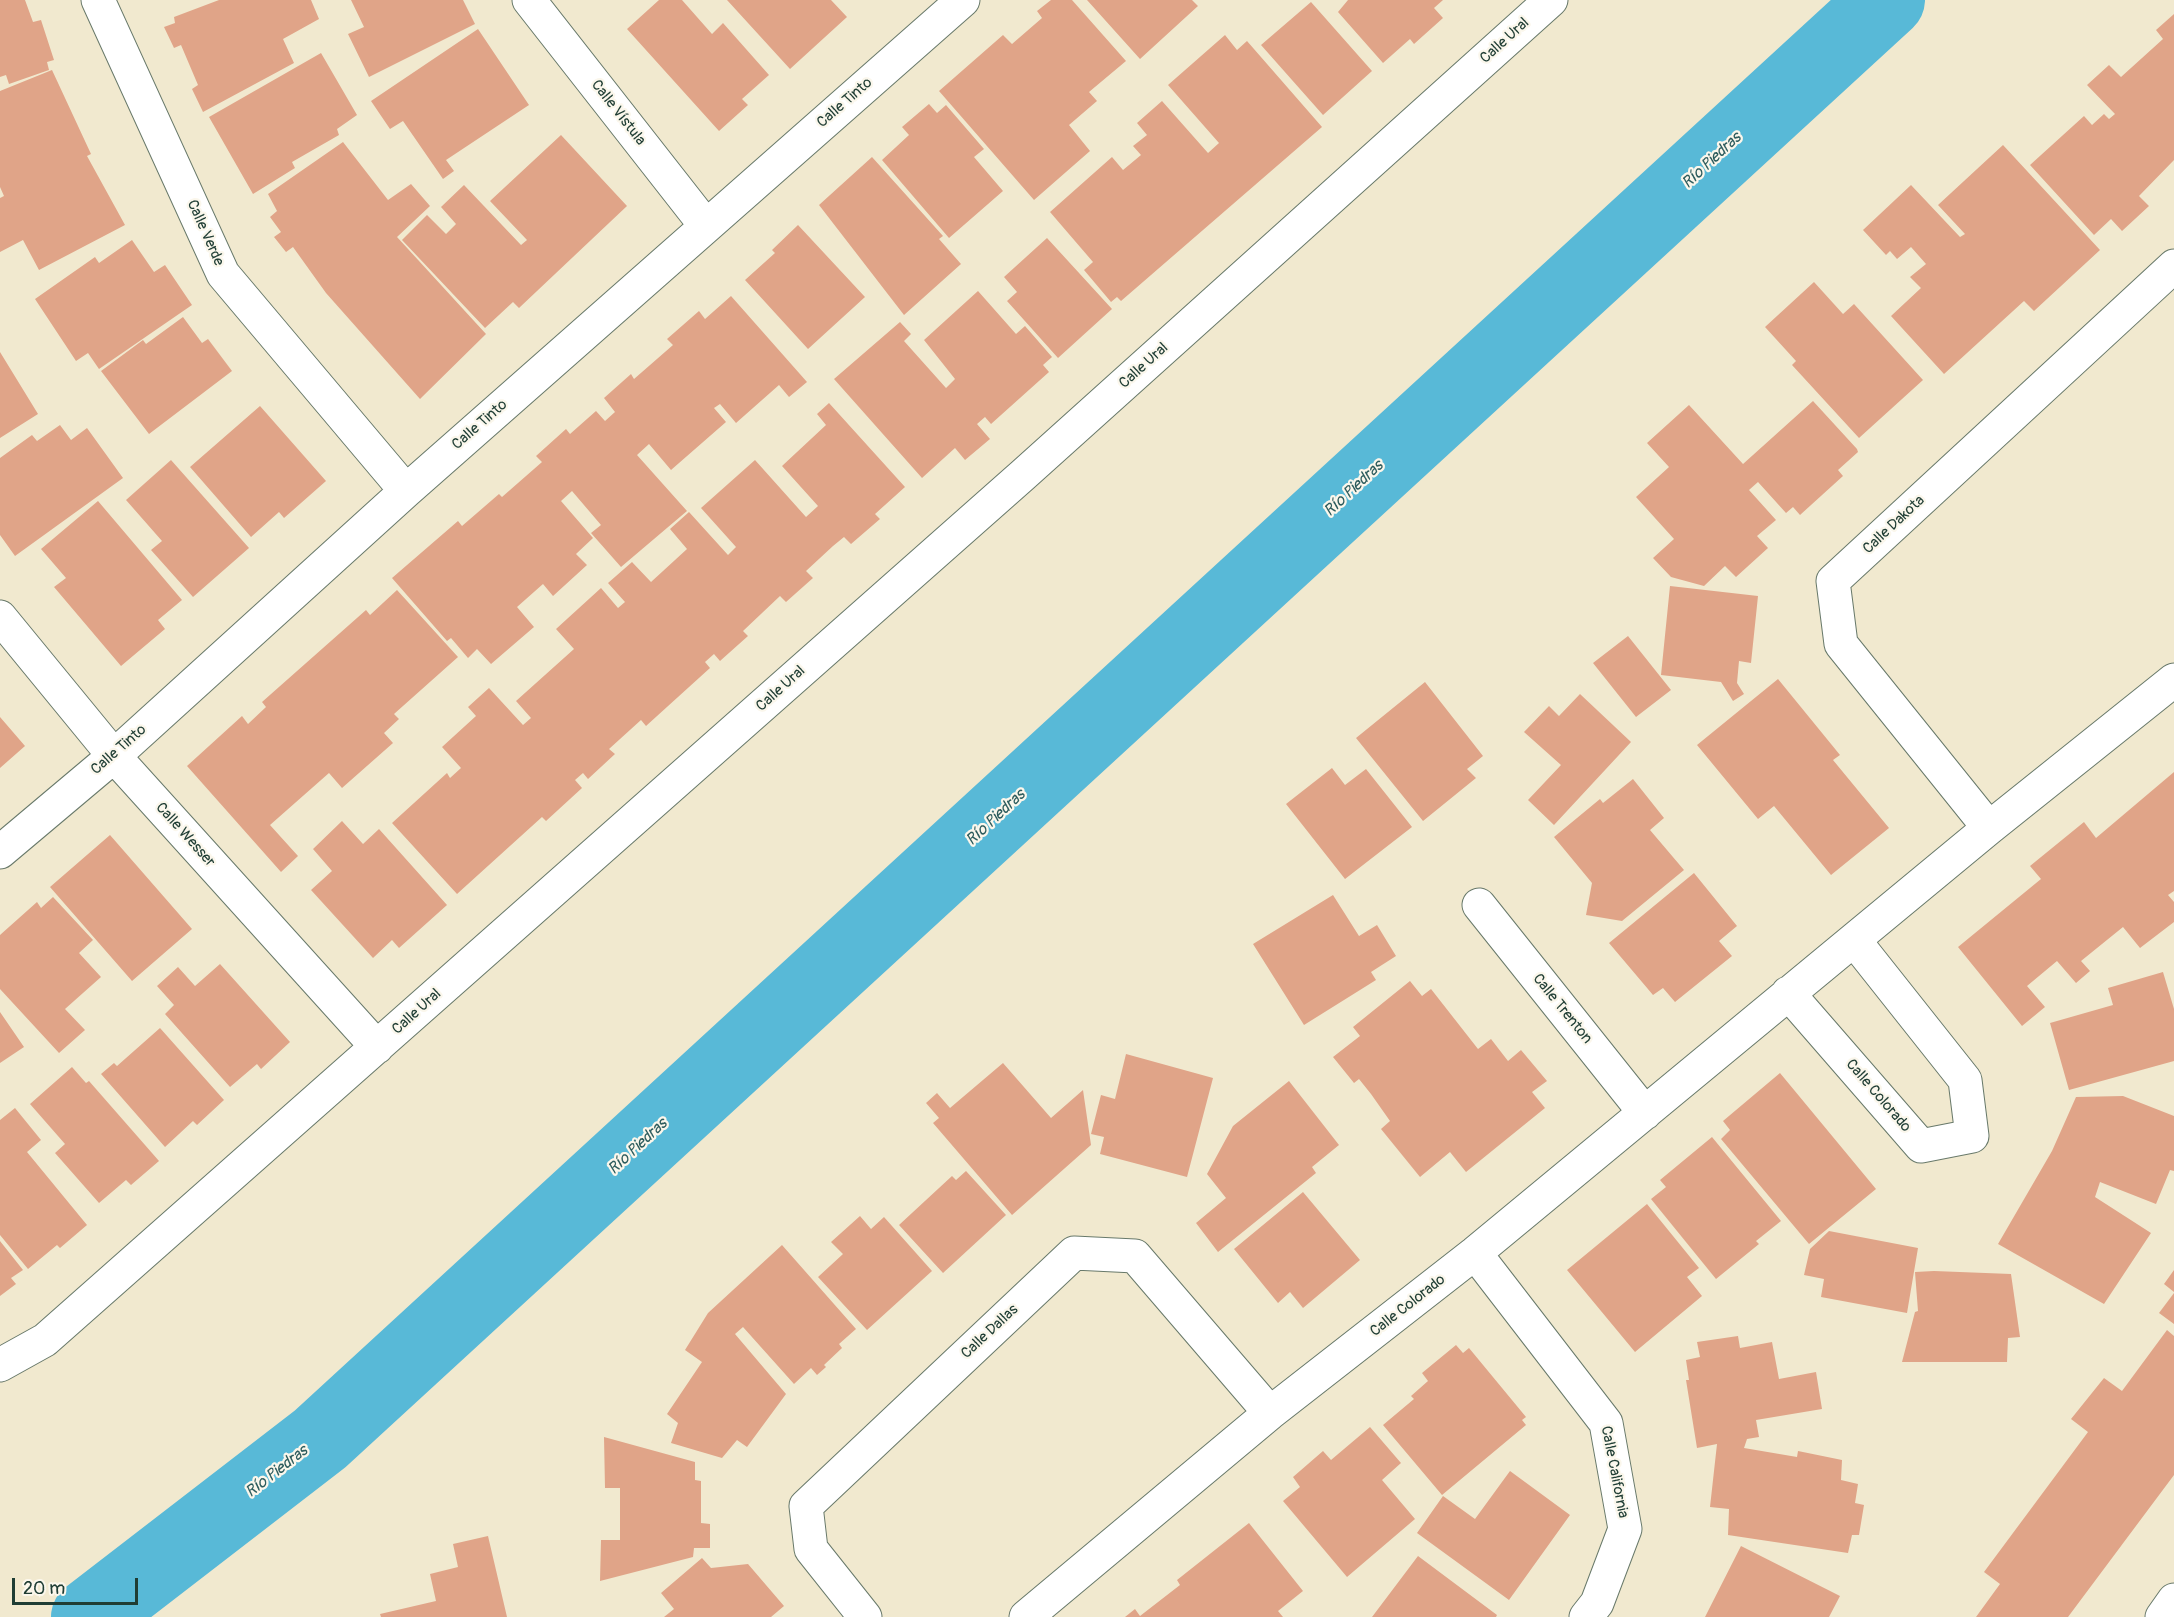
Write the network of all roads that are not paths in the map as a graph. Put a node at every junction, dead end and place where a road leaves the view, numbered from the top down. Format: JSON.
{"nodes":[{"id":1,"x":98,"y":0,"type":"edge"},
{"id":2,"x":530,"y":0,"type":"edge"},
{"id":3,"x":963,"y":0,"type":"edge"},
{"id":4,"x":1551,"y":0,"type":"edge"},
{"id":5,"x":706,"y":226,"type":"junction"},
{"id":6,"x":2174,"y":266,"type":"edge"},
{"id":7,"x":406,"y":490,"type":"junction"},
{"id":8,"x":0,"y":617,"type":"edge"},
{"id":9,"x":2174,"y":681,"type":"edge"},
{"id":10,"x":114,"y":756,"type":"junction"},
{"id":11,"x":1989,"y":828,"type":"junction"},
{"id":12,"x":0,"y":852,"type":"edge"},
{"id":13,"x":1479,"y":905,"type":"dead end"},
{"id":14,"x":1854,"y":940,"type":"junction"},
{"id":15,"x":1788,"y":993,"type":"junction"},
{"id":16,"x":376,"y":1047,"type":"junction"},
{"id":17,"x":1645,"y":1113,"type":"junction"},
{"id":18,"x":1475,"y":1253,"type":"junction"},
{"id":19,"x":0,"y":1365,"type":"edge"},
{"id":20,"x":1270,"y":1413,"type":"junction"},
{"id":21,"x":2174,"y":1600,"type":"edge"},
{"id":22,"x":865,"y":1617,"type":"edge"},
{"id":23,"x":1026,"y":1617,"type":"edge"},
{"id":24,"x":1586,"y":1617,"type":"edge"},
{"id":25,"x":2162,"y":1617,"type":"edge"}],
"edges":[{"from":1,"to":7,"type":"street","name":"Calle Verde"},
{"from":2,"to":5,"type":"street","name":"Calle Vístula"},
{"from":3,"to":5,"type":"street","name":"Calle Tinto"},
{"from":4,"to":16,"type":"street","name":"Calle Ural"},
{"from":5,"to":7,"type":"street","name":"Calle Tinto"},
{"from":6,"to":11,"type":"street","name":"Calle Dakota"},
{"from":7,"to":10,"type":"street","name":"Calle Tinto"},
{"from":8,"to":10,"type":"street","name":"Calle Wesser"},
{"from":9,"to":11,"type":"street","name":"Calle Colorado"},
{"from":10,"to":12,"type":"street","name":"Calle Tinto"},
{"from":10,"to":16,"type":"street","name":"Calle Wesser"},
{"from":11,"to":14,"type":"street","name":"Calle Colorado"},
{"from":13,"to":17,"type":"street","name":"Calle Trenton"},
{"from":14,"to":15,"type":"street","name":"Calle Colorado"},
{"from":14,"to":15,"type":"street","name":"Calle Colorado"},
{"from":15,"to":17,"type":"street","name":"Calle Colorado"},
{"from":16,"to":19,"type":"street","name":"Calle Ural"},
{"from":17,"to":18,"type":"street","name":"Calle Colorado"},
{"from":18,"to":20,"type":"street","name":"Calle Colorado"},
{"from":18,"to":24,"type":"street","name":"Calle California"},
{"from":20,"to":22,"type":"street","name":"Calle Dallas"},
{"from":20,"to":23,"type":"street","name":"Calle Colorado"},
{"from":21,"to":25,"type":"street"}]}
